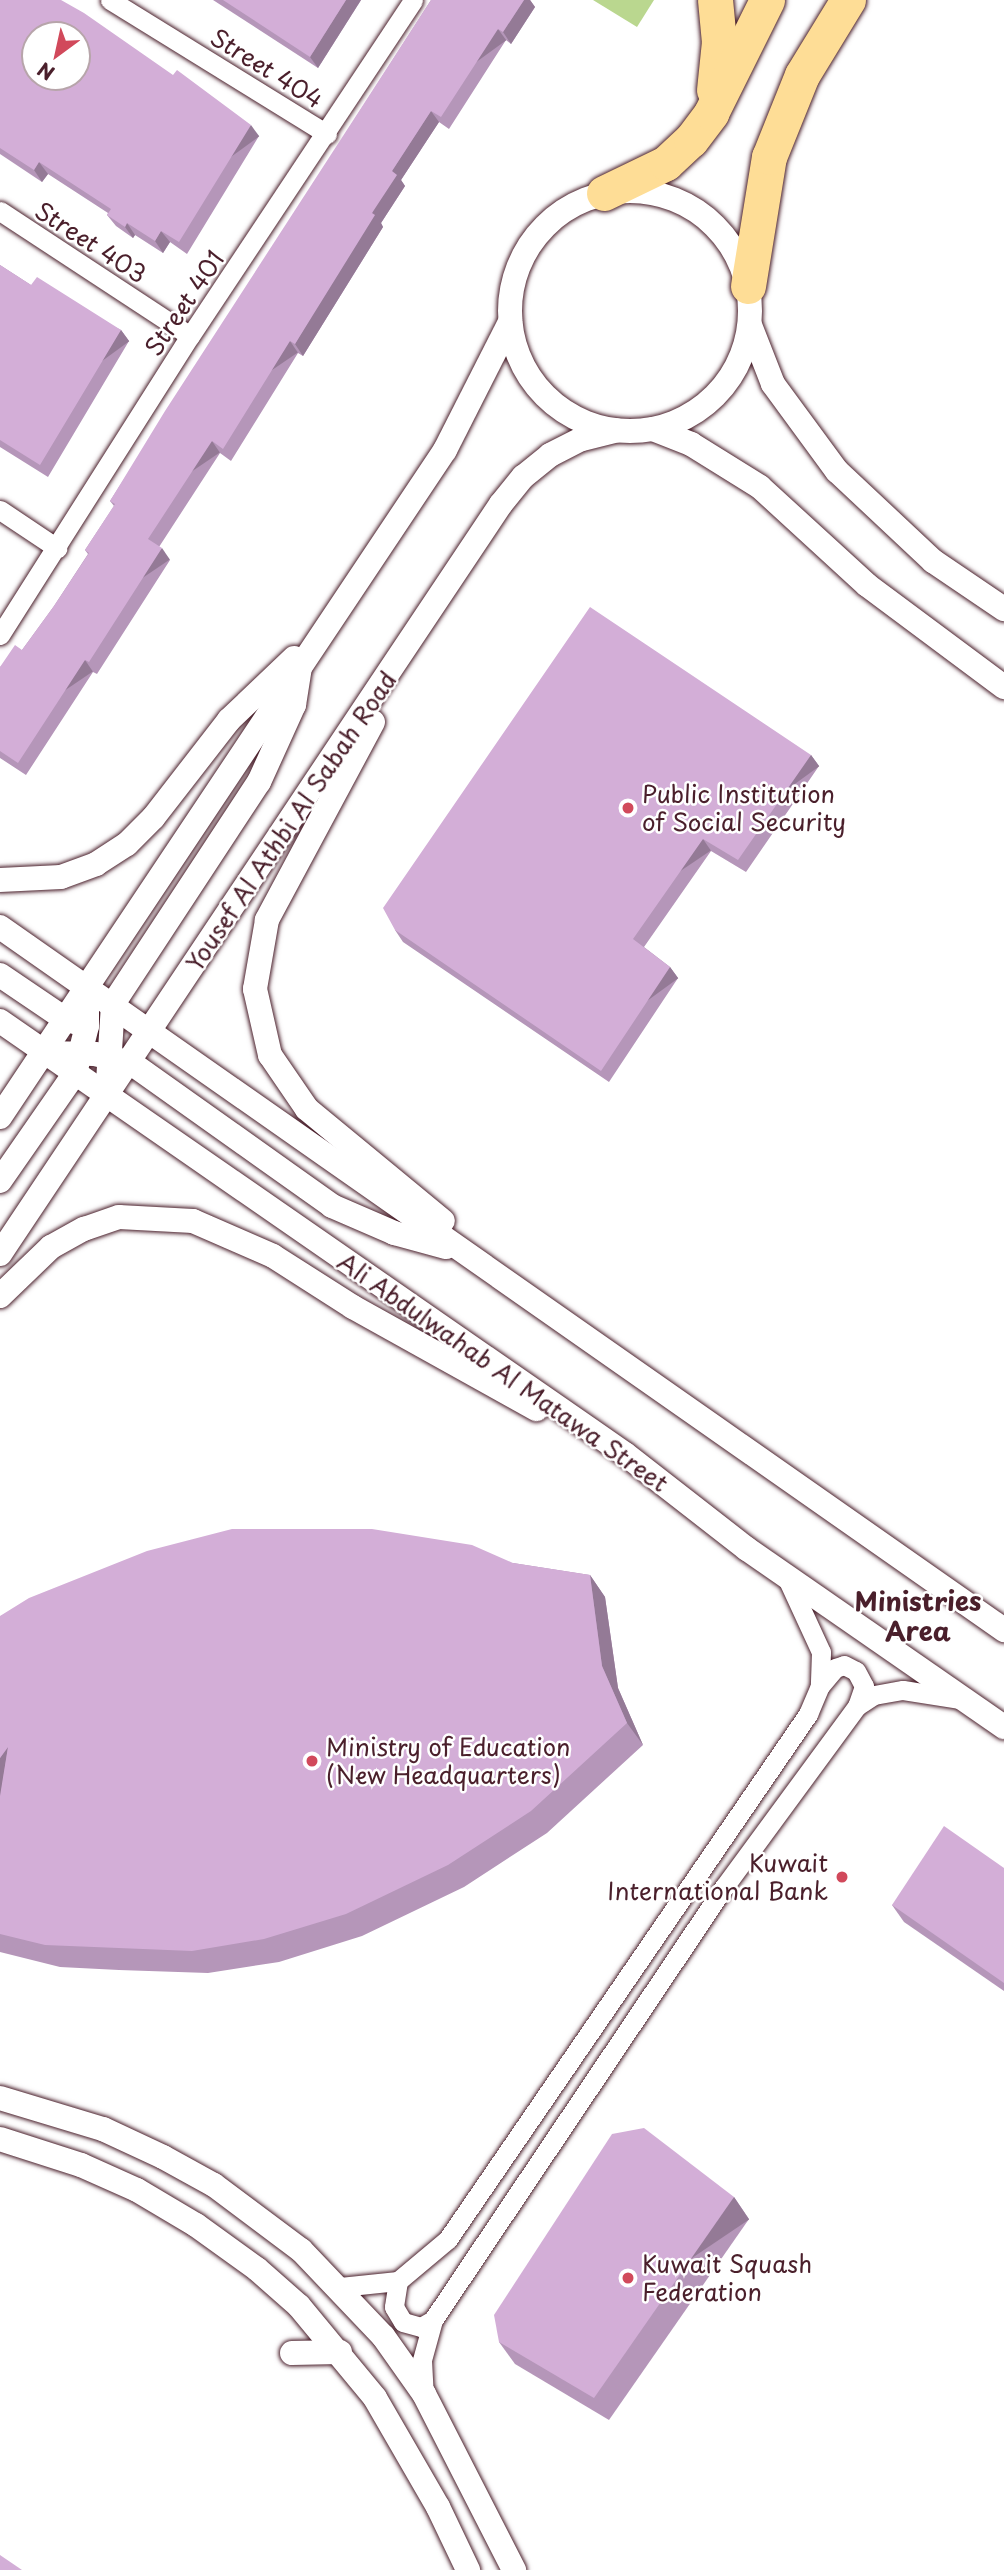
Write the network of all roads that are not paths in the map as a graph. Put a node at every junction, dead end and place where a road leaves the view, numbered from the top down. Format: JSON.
{"nodes":[{"id":1,"x":110,"y":0,"type":"edge"},
{"id":2,"x":413,"y":0,"type":"edge"},
{"id":3,"x":715,"y":0,"type":"edge"},
{"id":4,"x":767,"y":0,"type":"edge"},
{"id":5,"x":848,"y":0,"type":"edge"},
{"id":6,"x":711,"y":113,"type":"junction"},
{"id":7,"x":327,"y":134,"type":"junction"},
{"id":8,"x":604,"y":193,"type":"junction"},
{"id":9,"x":0,"y":211,"type":"edge"},
{"id":10,"x":748,"y":286,"type":"junction"},
{"id":11,"x":510,"y":322,"type":"junction"},
{"id":12,"x":750,"y":325,"type":"junction"},
{"id":13,"x":190,"y":336,"type":"junction"},
{"id":14,"x":653,"y":429,"type":"junction"},
{"id":15,"x":617,"y":430,"type":"junction"},
{"id":16,"x":0,"y":510,"type":"edge"},
{"id":17,"x":57,"y":548,"type":"junction"},
{"id":18,"x":431,"y":609,"type":"junction"},
{"id":19,"x":1004,"y":609,"type":"edge"},
{"id":20,"x":0,"y":635,"type":"edge"},
{"id":21,"x":307,"y":654,"type":"junction"},
{"id":22,"x":1004,"y":687,"type":"edge"},
{"id":23,"x":0,"y":880,"type":"edge"},
{"id":24,"x":0,"y":927,"type":"edge"},
{"id":25,"x":0,"y":975,"type":"edge"},
{"id":26,"x":86,"y":988,"type":"junction"},
{"id":27,"x":113,"y":1004,"type":"junction"},
{"id":28,"x":0,"y":1021,"type":"edge"},
{"id":29,"x":87,"y":1026,"type":"junction"},
{"id":30,"x":150,"y":1032,"type":"junction"},
{"id":31,"x":44,"y":1053,"type":"junction"},
{"id":32,"x":119,"y":1060,"type":"junction"},
{"id":33,"x":79,"y":1063,"type":"junction"},
{"id":34,"x":107,"y":1097,"type":"junction"},
{"id":35,"x":0,"y":1117,"type":"edge"},
{"id":36,"x":0,"y":1181,"type":"edge"},
{"id":37,"x":460,"y":1251,"type":"junction"},
{"id":38,"x":0,"y":1254,"type":"edge"},
{"id":39,"x":0,"y":1296,"type":"edge"},
{"id":40,"x":652,"y":1381,"type":"junction"},
{"id":41,"x":625,"y":1454,"type":"junction"},
{"id":42,"x":785,"y":1575,"type":"junction"},
{"id":43,"x":1004,"y":1630,"type":"edge"},
{"id":44,"x":820,"y":1686,"type":"junction"},
{"id":45,"x":965,"y":1700,"type":"junction"},
{"id":46,"x":857,"y":1706,"type":"junction"},
{"id":47,"x":1004,"y":1727,"type":"edge"},
{"id":48,"x":0,"y":2098,"type":"edge"},
{"id":49,"x":0,"y":2139,"type":"edge"},
{"id":50,"x":398,"y":2281,"type":"junction"},
{"id":51,"x":340,"y":2287,"type":"junction"},
{"id":52,"x":433,"y":2320,"type":"junction"},
{"id":53,"x":292,"y":2353,"type":"dead end"},
{"id":54,"x":340,"y":2353,"type":"junction"},
{"id":55,"x":424,"y":2393,"type":"junction"},
{"id":56,"x":468,"y":2570,"type":"edge"},
{"id":57,"x":514,"y":2570,"type":"edge"}],
"edges":[{"from":1,"to":7,"type":"street","name":"Street 404"},
{"from":2,"to":7,"type":"street","name":"Street 401"},
{"from":3,"to":6,"type":"highway"},
{"from":4,"to":6,"type":"highway"},
{"from":5,"to":10,"type":"highway"},
{"from":6,"to":8,"type":"highway"},
{"from":7,"to":13,"type":"street","name":"Street 401"},
{"from":8,"to":10,"type":"street"},
{"from":8,"to":11,"type":"street"},
{"from":9,"to":13,"type":"street","name":"Street 403"},
{"from":10,"to":12,"type":"street"},
{"from":11,"to":15,"type":"street"},
{"from":11,"to":21,"type":"street"},
{"from":12,"to":14,"type":"street"},
{"from":12,"to":19,"type":"street"},
{"from":13,"to":17,"type":"street","name":"Street 401"},
{"from":14,"to":15,"type":"street"},
{"from":14,"to":22,"type":"street"},
{"from":15,"to":18,"type":"street","name":"Yousef Al Athbi Al Sabah Road"},
{"from":16,"to":17,"type":"street"},
{"from":17,"to":20,"type":"street","name":"Street 401"},
{"from":18,"to":30,"type":"street","name":"Yousef Al Athbi Al Sabah Road"},
{"from":18,"to":40,"type":"street"},
{"from":21,"to":23,"type":"street"},
{"from":21,"to":26,"type":"street"},
{"from":21,"to":27,"type":"street"},
{"from":24,"to":26,"type":"street"},
{"from":25,"to":29,"type":"street"},
{"from":26,"to":27,"type":"street"},
{"from":26,"to":29,"type":"street"},
{"from":27,"to":29,"type":"street"},
{"from":27,"to":30,"type":"street"},
{"from":28,"to":31,"type":"street","name":"Ali Abdulwahab Al Matawa Street"},
{"from":29,"to":30,"type":"street"},
{"from":29,"to":31,"type":"street"},
{"from":29,"to":32,"type":"street"},
{"from":29,"to":33,"type":"street"},
{"from":30,"to":32,"type":"street","name":"Yousef Al Athbi Al Sabah Road"},
{"from":30,"to":37,"type":"street"},
{"from":31,"to":33,"type":"street","name":"Ali Abdulwahab Al Matawa Street"},
{"from":31,"to":35,"type":"street"},
{"from":32,"to":33,"type":"street"},
{"from":32,"to":34,"type":"street","name":"Yousef Al Athbi Al Sabah Road"},
{"from":32,"to":37,"type":"street"},
{"from":33,"to":34,"type":"street","name":"Ali Abdulwahab Al Matawa Street"},
{"from":33,"to":36,"type":"street"},
{"from":34,"to":38,"type":"street","name":"Yousef Al Athbi Al Sabah Road"},
{"from":34,"to":41,"type":"street","name":"Ali Abdulwahab Al Matawa Street"},
{"from":37,"to":40,"type":"street"},
{"from":39,"to":41,"type":"street"},
{"from":40,"to":43,"type":"street"},
{"from":41,"to":42,"type":"street","name":"Ali Abdulwahab Al Matawa Street"},
{"from":42,"to":44,"type":"street"},
{"from":42,"to":45,"type":"street","name":"Ali Abdulwahab Al Matawa Street"},
{"from":44,"to":46,"type":"street"},
{"from":44,"to":50,"type":"street"},
{"from":45,"to":46,"type":"street"},
{"from":45,"to":47,"type":"street","name":"Ali Abdulwahab Al Matawa Street"},
{"from":46,"to":52,"type":"street"},
{"from":48,"to":51,"type":"street"},
{"from":49,"to":54,"type":"street"},
{"from":50,"to":51,"type":"street"},
{"from":50,"to":52,"type":"street"},
{"from":51,"to":55,"type":"street"},
{"from":52,"to":55,"type":"street"},
{"from":53,"to":54,"type":"street"},
{"from":54,"to":56,"type":"street"},
{"from":55,"to":57,"type":"street"}]}
